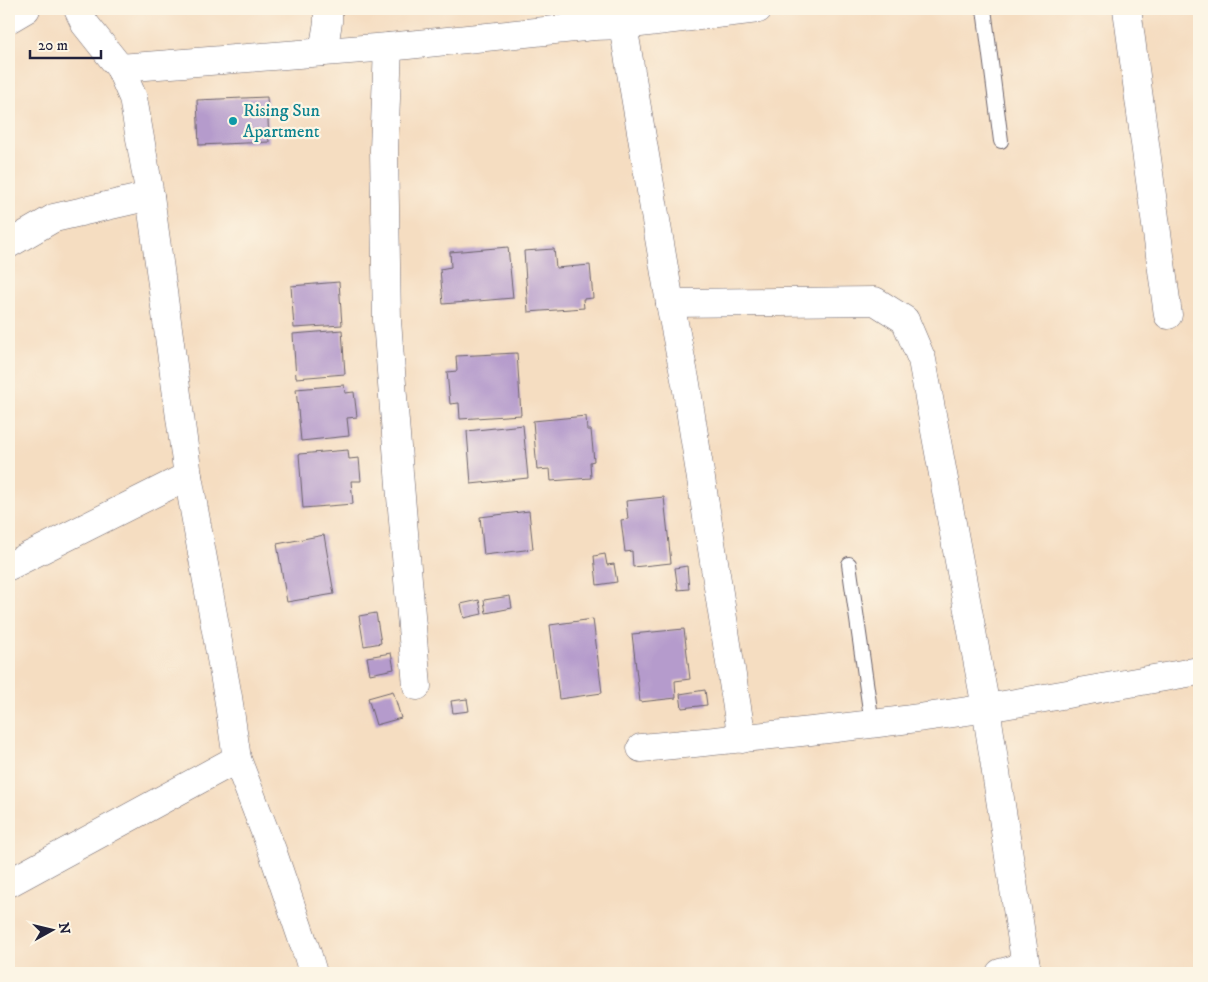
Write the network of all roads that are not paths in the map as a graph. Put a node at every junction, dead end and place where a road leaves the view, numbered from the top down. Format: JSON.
{"nodes":[{"id":1,"x":26,"y":9,"type":"edge"},
{"id":2,"x":78,"y":9,"type":"edge"},
{"id":3,"x":328,"y":9,"type":"edge"},
{"id":4,"x":758,"y":9,"type":"edge"},
{"id":5,"x":984,"y":9,"type":"edge"},
{"id":6,"x":1127,"y":9,"type":"edge"},
{"id":7,"x":594,"y":17,"type":"edge"},
{"id":8,"x":9,"y":19,"type":"edge"},
{"id":9,"x":622,"y":25,"type":"junction"},
{"id":10,"x":388,"y":47,"type":"junction"},
{"id":11,"x":323,"y":52,"type":"junction"},
{"id":12,"x":120,"y":68,"type":"junction"},
{"id":13,"x":1001,"y":140,"type":"dead end"},
{"id":14,"x":150,"y":196,"type":"junction"},
{"id":15,"x":9,"y":244,"type":"edge"},
{"id":16,"x":670,"y":303,"type":"junction"},
{"id":17,"x":1168,"y":315,"type":"dead end"},
{"id":18,"x":188,"y":476,"type":"junction"},
{"id":19,"x":849,"y":564,"type":"dead end"},
{"id":20,"x":9,"y":566,"type":"edge"},
{"id":21,"x":1199,"y":671,"type":"edge"},
{"id":22,"x":417,"y":686,"type":"dead end"},
{"id":23,"x":986,"y":708,"type":"junction"},
{"id":24,"x":872,"y":724,"type":"junction"},
{"id":25,"x":742,"y":739,"type":"junction"},
{"id":26,"x":641,"y":748,"type":"dead end"},
{"id":27,"x":237,"y":759,"type":"junction"},
{"id":28,"x":9,"y":883,"type":"edge"},
{"id":29,"x":1027,"y":970,"type":"edge"},
{"id":30,"x":313,"y":973,"type":"edge"},
{"id":31,"x":1000,"y":973,"type":"edge"}],
"edges":[{"from":1,"to":8,"type":"street"},
{"from":2,"to":12,"type":"street"},
{"from":3,"to":11,"type":"street"},
{"from":4,"to":9,"type":"street"},
{"from":5,"to":13,"type":"lane"},
{"from":6,"to":17,"type":"street"},
{"from":7,"to":9,"type":"street"},
{"from":7,"to":10,"type":"street"},
{"from":9,"to":16,"type":"street"},
{"from":10,"to":11,"type":"street"},
{"from":10,"to":22,"type":"street"},
{"from":11,"to":12,"type":"street"},
{"from":12,"to":14,"type":"street"},
{"from":14,"to":15,"type":"street"},
{"from":14,"to":18,"type":"street"},
{"from":16,"to":23,"type":"street"},
{"from":16,"to":25,"type":"street"},
{"from":18,"to":20,"type":"street"},
{"from":18,"to":27,"type":"street"},
{"from":19,"to":24,"type":"lane"},
{"from":21,"to":23,"type":"street"},
{"from":23,"to":24,"type":"street"},
{"from":23,"to":29,"type":"street"},
{"from":24,"to":25,"type":"street"},
{"from":25,"to":26,"type":"street"},
{"from":27,"to":28,"type":"street"},
{"from":27,"to":30,"type":"street"},
{"from":29,"to":31,"type":"street"}]}
